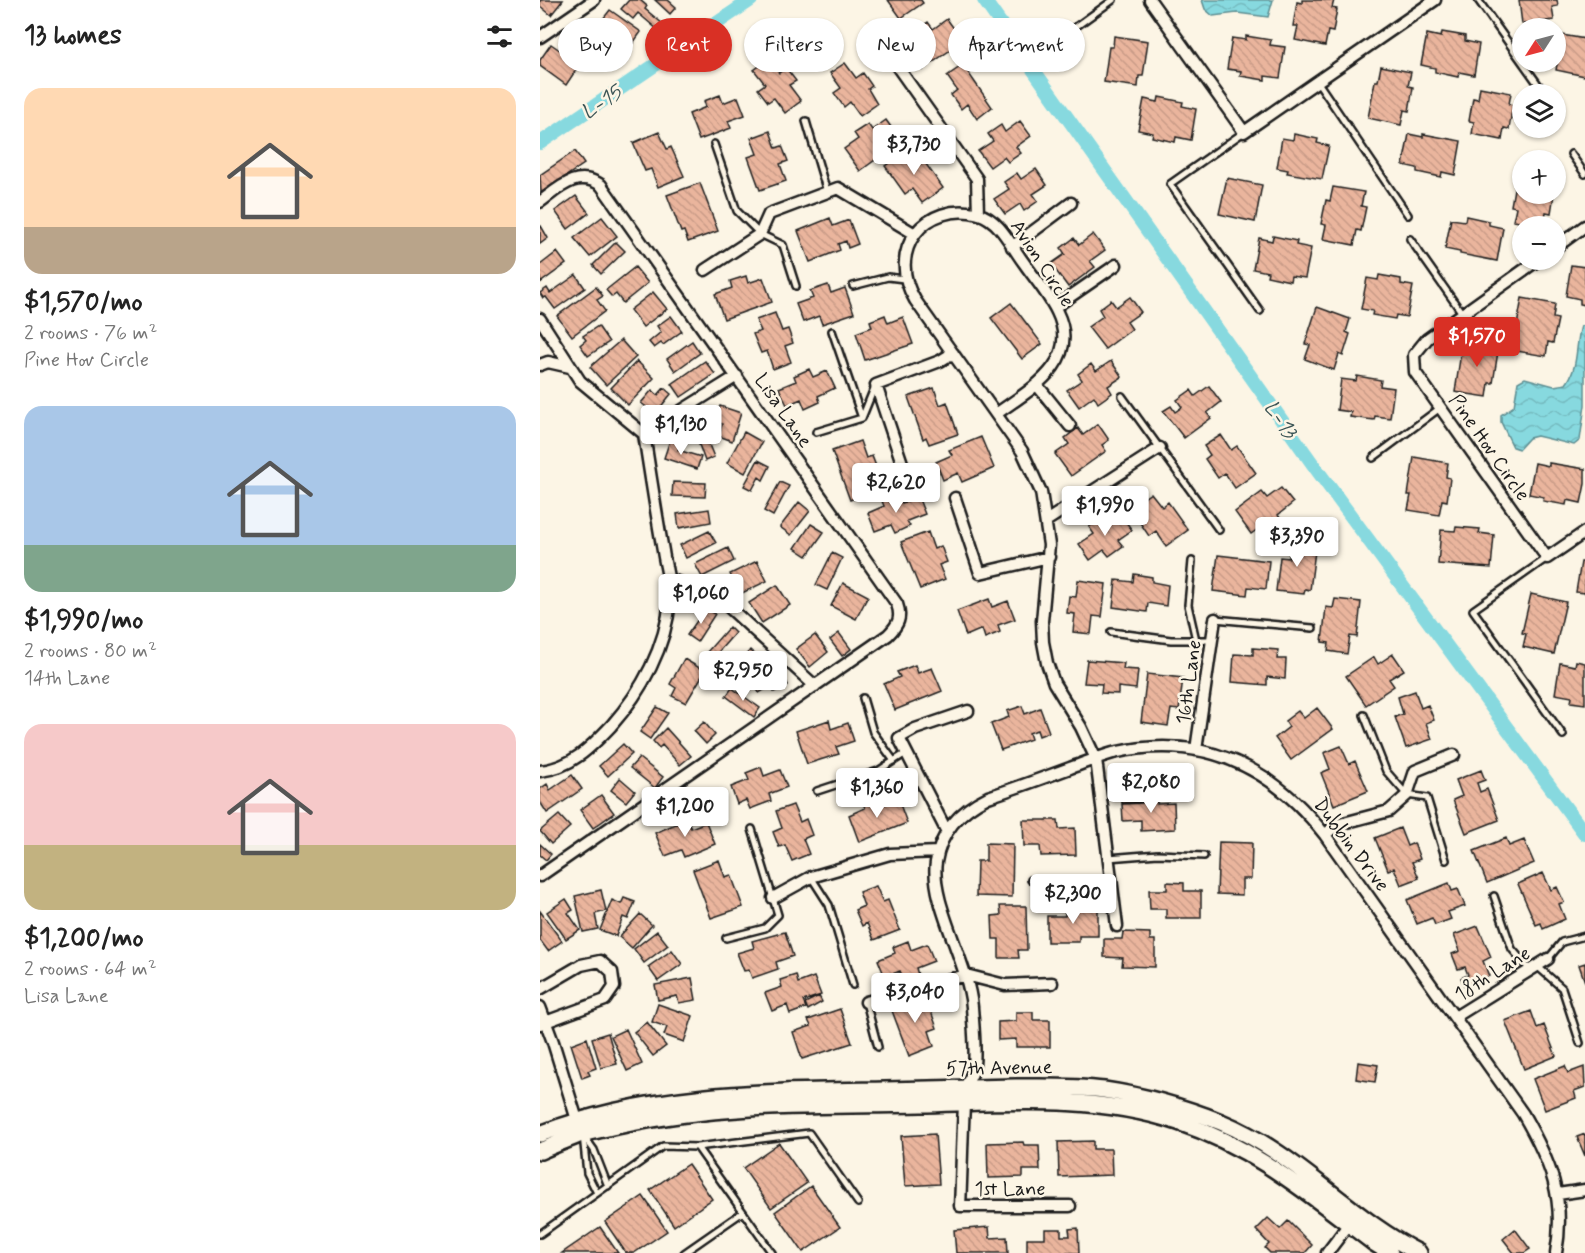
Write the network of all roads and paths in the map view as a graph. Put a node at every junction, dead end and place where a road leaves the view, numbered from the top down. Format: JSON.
{"nodes":[{"id":1,"x":594,"y":0,"type":"edge"},
{"id":2,"x":1113,"y":0,"type":"edge"},
{"id":3,"x":1150,"y":0,"type":"edge"},
{"id":4,"x":1435,"y":0,"type":"edge"},
{"id":5,"x":1478,"y":0,"type":"edge"},
{"id":6,"x":1085,"y":20,"type":"edge"},
{"id":7,"x":540,"y":37,"type":"edge"},
{"id":8,"x":901,"y":72,"type":"edge"},
{"id":9,"x":1317,"y":81,"type":"junction"},
{"id":10,"x":1538,"y":84,"type":"edge"},
{"id":11,"x":806,"y":121,"type":"dead end"},
{"id":12,"x":1244,"y":132,"type":"junction"},
{"id":13,"x":714,"y":144,"type":"dead end"},
{"id":14,"x":1571,"y":154,"type":"dead end"},
{"id":15,"x":1585,"y":174,"type":"edge"},
{"id":16,"x":827,"y":192,"type":"junction"},
{"id":17,"x":540,"y":202,"type":"edge"},
{"id":18,"x":1071,"y":203,"type":"dead end"},
{"id":19,"x":978,"y":214,"type":"junction"},
{"id":20,"x":1408,"y":215,"type":"dead end"},
{"id":21,"x":1585,"y":226,"type":"edge"},
{"id":22,"x":760,"y":234,"type":"junction"},
{"id":23,"x":915,"y":234,"type":"junction"},
{"id":24,"x":1410,"y":239,"type":"dead end"},
{"id":25,"x":1566,"y":240,"type":"edge"},
{"id":26,"x":1012,"y":247,"type":"junction"},
{"id":27,"x":1116,"y":265,"type":"dead end"},
{"id":28,"x":705,"y":270,"type":"dead end"},
{"id":29,"x":1524,"y":270,"type":"edge"},
{"id":30,"x":904,"y":279,"type":"junction"},
{"id":31,"x":796,"y":286,"type":"dead end"},
{"id":32,"x":853,"y":286,"type":"dead end"},
{"id":33,"x":1054,"y":307,"type":"junction"},
{"id":34,"x":1260,"y":311,"type":"dead end"},
{"id":35,"x":1462,"y":313,"type":"junction"},
{"id":36,"x":540,"y":319,"type":"edge"},
{"id":37,"x":832,"y":331,"type":"dead end"},
{"id":38,"x":953,"y":353,"type":"junction"},
{"id":39,"x":540,"y":364,"type":"edge"},
{"id":40,"x":570,"y":367,"type":"junction"},
{"id":41,"x":738,"y":376,"type":"junction"},
{"id":42,"x":876,"y":385,"type":"junction"},
{"id":43,"x":1037,"y":385,"type":"junction"},
{"id":44,"x":1122,"y":396,"type":"dead end"},
{"id":45,"x":1440,"y":408,"type":"junction"},
{"id":46,"x":996,"y":414,"type":"junction"},
{"id":47,"x":862,"y":418,"type":"junction"},
{"id":48,"x":1070,"y":426,"type":"dead end"},
{"id":49,"x":816,"y":432,"type":"dead end"},
{"id":50,"x":644,"y":434,"type":"junction"},
{"id":51,"x":1160,"y":448,"type":"junction"},
{"id":52,"x":1373,"y":458,"type":"dead end"},
{"id":53,"x":907,"y":478,"type":"dead end"},
{"id":54,"x":956,"y":498,"type":"dead end"},
{"id":55,"x":1046,"y":521,"type":"junction"},
{"id":56,"x":1219,"y":530,"type":"dead end"},
{"id":57,"x":1585,"y":532,"type":"edge"},
{"id":58,"x":1049,"y":557,"type":"junction"},
{"id":59,"x":1547,"y":558,"type":"junction"},
{"id":60,"x":1192,"y":561,"type":"dead end"},
{"id":61,"x":667,"y":578,"type":"junction"},
{"id":62,"x":1215,"y":619,"type":"joint"},
{"id":63,"x":1313,"y":628,"type":"dead end"},
{"id":64,"x":1111,"y":633,"type":"dead end"},
{"id":65,"x":1196,"y":640,"type":"junction"},
{"id":66,"x":1212,"y":640,"type":"junction"},
{"id":67,"x":815,"y":686,"type":"junction"},
{"id":68,"x":863,"y":698,"type":"dead end"},
{"id":69,"x":968,"y":711,"type":"dead end"},
{"id":70,"x":1365,"y":715,"type":"dead end"},
{"id":71,"x":1563,"y":735,"type":"dead end"},
{"id":72,"x":1196,"y":750,"type":"junction"},
{"id":73,"x":906,"y":753,"type":"junction"},
{"id":74,"x":1454,"y":755,"type":"dead end"},
{"id":75,"x":1096,"y":759,"type":"junction"},
{"id":76,"x":894,"y":761,"type":"junction"},
{"id":77,"x":540,"y":771,"type":"edge"},
{"id":78,"x":817,"y":791,"type":"dead end"},
{"id":79,"x":1407,"y":795,"type":"junction"},
{"id":80,"x":752,"y":829,"type":"dead end"},
{"id":81,"x":947,"y":832,"type":"junction"},
{"id":82,"x":1325,"y":835,"type":"junction"},
{"id":83,"x":938,"y":852,"type":"junction"},
{"id":84,"x":1204,"y":856,"type":"dead end"},
{"id":85,"x":1108,"y":858,"type":"junction"},
{"id":86,"x":1446,"y":860,"type":"dead end"},
{"id":87,"x":540,"y":876,"type":"edge"},
{"id":88,"x":811,"y":877,"type":"junction"},
{"id":89,"x":1111,"y":878,"type":"junction"},
{"id":90,"x":1032,"y":880,"type":"dead end"},
{"id":91,"x":1494,"y":896,"type":"dead end"},
{"id":92,"x":773,"y":898,"type":"junction"},
{"id":93,"x":1117,"y":926,"type":"dead end"},
{"id":94,"x":1585,"y":936,"type":"edge"},
{"id":95,"x":726,"y":938,"type":"dead end"},
{"id":96,"x":1548,"y":959,"type":"joint"},
{"id":97,"x":1533,"y":968,"type":"junction"},
{"id":98,"x":966,"y":975,"type":"junction"},
{"id":99,"x":1052,"y":983,"type":"dead end"},
{"id":100,"x":853,"y":985,"type":"dead end"},
{"id":101,"x":540,"y":989,"type":"edge"},
{"id":102,"x":866,"y":1002,"type":"joint"},
{"id":103,"x":540,"y":1007,"type":"edge"},
{"id":104,"x":1455,"y":1017,"type":"junction"},
{"id":105,"x":543,"y":1023,"type":"edge"},
{"id":106,"x":1580,"y":1042,"type":"dead end"},
{"id":107,"x":878,"y":1047,"type":"dead end"},
{"id":108,"x":965,"y":1095,"type":"junction"},
{"id":109,"x":580,"y":1127,"type":"junction"},
{"id":110,"x":540,"y":1134,"type":"edge"},
{"id":111,"x":697,"y":1147,"type":"junction"},
{"id":112,"x":540,"y":1150,"type":"edge"},
{"id":113,"x":608,"y":1186,"type":"junction"},
{"id":114,"x":1585,"y":1190,"type":"edge"},
{"id":115,"x":597,"y":1193,"type":"junction"},
{"id":116,"x":1557,"y":1194,"type":"junction"},
{"id":117,"x":858,"y":1203,"type":"dead end"},
{"id":118,"x":1070,"y":1206,"type":"dead end"},
{"id":119,"x":743,"y":1212,"type":"junction"},
{"id":120,"x":1353,"y":1218,"type":"junction"},
{"id":121,"x":540,"y":1234,"type":"edge"},
{"id":122,"x":684,"y":1253,"type":"edge"},
{"id":123,"x":772,"y":1253,"type":"edge"},
{"id":124,"x":1327,"y":1253,"type":"edge"},
{"id":125,"x":1390,"y":1253,"type":"edge"},
{"id":126,"x":1419,"y":1253,"type":"edge"},
{"id":127,"x":1556,"y":1253,"type":"edge"}],
"edges":[{"from":1,"to":7,"type":"street"},
{"from":2,"to":6,"type":"lane"},
{"from":3,"to":12,"type":"street"},
{"from":4,"to":9,"type":"street"},
{"from":5,"to":10,"type":"lane"},
{"from":8,"to":19,"type":"street"},
{"from":9,"to":12,"type":"street"},
{"from":9,"to":20,"type":"lane"},
{"from":11,"to":16,"type":"lane"},
{"from":12,"to":34,"type":"lane"},
{"from":13,"to":22,"type":"lane"},
{"from":14,"to":15,"type":"lane"},
{"from":16,"to":22,"type":"street"},
{"from":16,"to":23,"type":"street"},
{"from":17,"to":41,"type":"street","name":"Lisa Lane"},
{"from":18,"to":26,"type":"street"},
{"from":19,"to":23,"type":"street"},
{"from":19,"to":26,"type":"street","name":"Avion Circle"},
{"from":21,"to":25,"type":"street"},
{"from":22,"to":28,"type":"street"},
{"from":22,"to":31,"type":"lane"},
{"from":23,"to":30,"type":"street"},
{"from":24,"to":35,"type":"lane"},
{"from":26,"to":33,"type":"street","name":"Avion Circle"},
{"from":27,"to":33,"type":"street"},
{"from":29,"to":35,"type":"street","name":"Pine Hov Circle"},
{"from":30,"to":32,"type":"lane"},
{"from":30,"to":38,"type":"street"},
{"from":33,"to":43,"type":"street","name":"Avion Circle"},
{"from":35,"to":45,"type":"street","name":"Pine Hov Circle"},
{"from":36,"to":40,"type":"street"},
{"from":37,"to":47,"type":"lane"},
{"from":38,"to":42,"type":"street"},
{"from":38,"to":46,"type":"street"},
{"from":39,"to":40,"type":"street"},
{"from":40,"to":50,"type":"street"},
{"from":41,"to":50,"type":"street"},
{"from":41,"to":67,"type":"street","name":"Lisa Lane"},
{"from":42,"to":47,"type":"lane"},
{"from":42,"to":53,"type":"street"},
{"from":43,"to":46,"type":"street","name":"Avion Circle"},
{"from":43,"to":48,"type":"street"},
{"from":44,"to":51,"type":"lane"},
{"from":45,"to":52,"type":"lane"},
{"from":45,"to":59,"type":"street","name":"Pine Hov Circle"},
{"from":46,"to":55,"type":"street"},
{"from":47,"to":49,"type":"lane"},
{"from":50,"to":61,"type":"street"},
{"from":51,"to":55,"type":"street"},
{"from":51,"to":56,"type":"lane"},
{"from":54,"to":58,"type":"street"},
{"from":55,"to":58,"type":"street"},
{"from":57,"to":59,"type":"street"},
{"from":58,"to":75,"type":"street"},
{"from":59,"to":71,"type":"lane"},
{"from":60,"to":65,"type":"lane"},
{"from":61,"to":67,"type":"street"},
{"from":61,"to":77,"type":"street"},
{"from":62,"to":63,"type":"lane"},
{"from":62,"to":66,"type":"street","name":"16th Lane"},
{"from":64,"to":65,"type":"lane"},
{"from":65,"to":66,"type":"lane"},
{"from":66,"to":72,"type":"street","name":"16th Lane"},
{"from":67,"to":87,"type":"street","name":"Lisa Lane"},
{"from":68,"to":76,"type":"lane"},
{"from":69,"to":73,"type":"street"},
{"from":70,"to":79,"type":"lane"},
{"from":72,"to":75,"type":"street","name":"Dubbin Drive"},
{"from":72,"to":82,"type":"street","name":"Dubbin Drive"},
{"from":73,"to":76,"type":"lane"},
{"from":73,"to":81,"type":"street"},
{"from":74,"to":79,"type":"street"},
{"from":75,"to":81,"type":"street","name":"Dubbin Drive"},
{"from":75,"to":85,"type":"street"},
{"from":76,"to":78,"type":"lane"},
{"from":79,"to":82,"type":"street"},
{"from":79,"to":86,"type":"lane"},
{"from":80,"to":92,"type":"lane"},
{"from":81,"to":83,"type":"street","name":"Dubbin Drive"},
{"from":82,"to":104,"type":"street","name":"Dubbin Drive"},
{"from":83,"to":88,"type":"street"},
{"from":83,"to":98,"type":"street","name":"Dubbin Drive"},
{"from":84,"to":85,"type":"lane"},
{"from":85,"to":89,"type":"street"},
{"from":88,"to":92,"type":"street"},
{"from":88,"to":100,"type":"lane"},
{"from":89,"to":90,"type":"lane"},
{"from":89,"to":93,"type":"street"},
{"from":91,"to":97,"type":"lane"},
{"from":92,"to":95,"type":"lane"},
{"from":94,"to":96,"type":"lane"},
{"from":96,"to":97,"type":"street","name":"18th Lane"},
{"from":97,"to":104,"type":"street","name":"18th Lane"},
{"from":97,"to":106,"type":"lane"},
{"from":98,"to":99,"type":"street"},
{"from":98,"to":102,"type":"street"},
{"from":98,"to":108,"type":"street","name":"Dubbin Drive"},
{"from":101,"to":105,"type":"street"},
{"from":102,"to":107,"type":"lane"},
{"from":103,"to":105,"type":"street"},
{"from":104,"to":116,"type":"street","name":"Dubbin Drive"},
{"from":105,"to":109,"type":"street"},
{"from":108,"to":109,"type":"street","name":"57th Avenue"},
{"from":108,"to":118,"type":"street","name":"1st Lane"},
{"from":108,"to":120,"type":"street","name":"57th Avenue"},
{"from":109,"to":110,"type":"street","name":"57th Avenue"},
{"from":109,"to":112,"type":"street","name":"57th Avenue"},
{"from":109,"to":113,"type":"lane"},
{"from":109,"to":115,"type":"lane"},
{"from":111,"to":113,"type":"lane"},
{"from":111,"to":117,"type":"lane"},
{"from":111,"to":119,"type":"lane"},
{"from":113,"to":115,"type":"lane"},
{"from":114,"to":116,"type":"street"},
{"from":115,"to":121,"type":"lane"},
{"from":116,"to":127,"type":"street","name":"Dubbin Drive"},
{"from":119,"to":122,"type":"lane"},
{"from":119,"to":123,"type":"lane"},
{"from":120,"to":124,"type":"street"},
{"from":120,"to":125,"type":"street","name":"57th Avenue"},
{"from":120,"to":126,"type":"street","name":"57th Avenue"}]}
